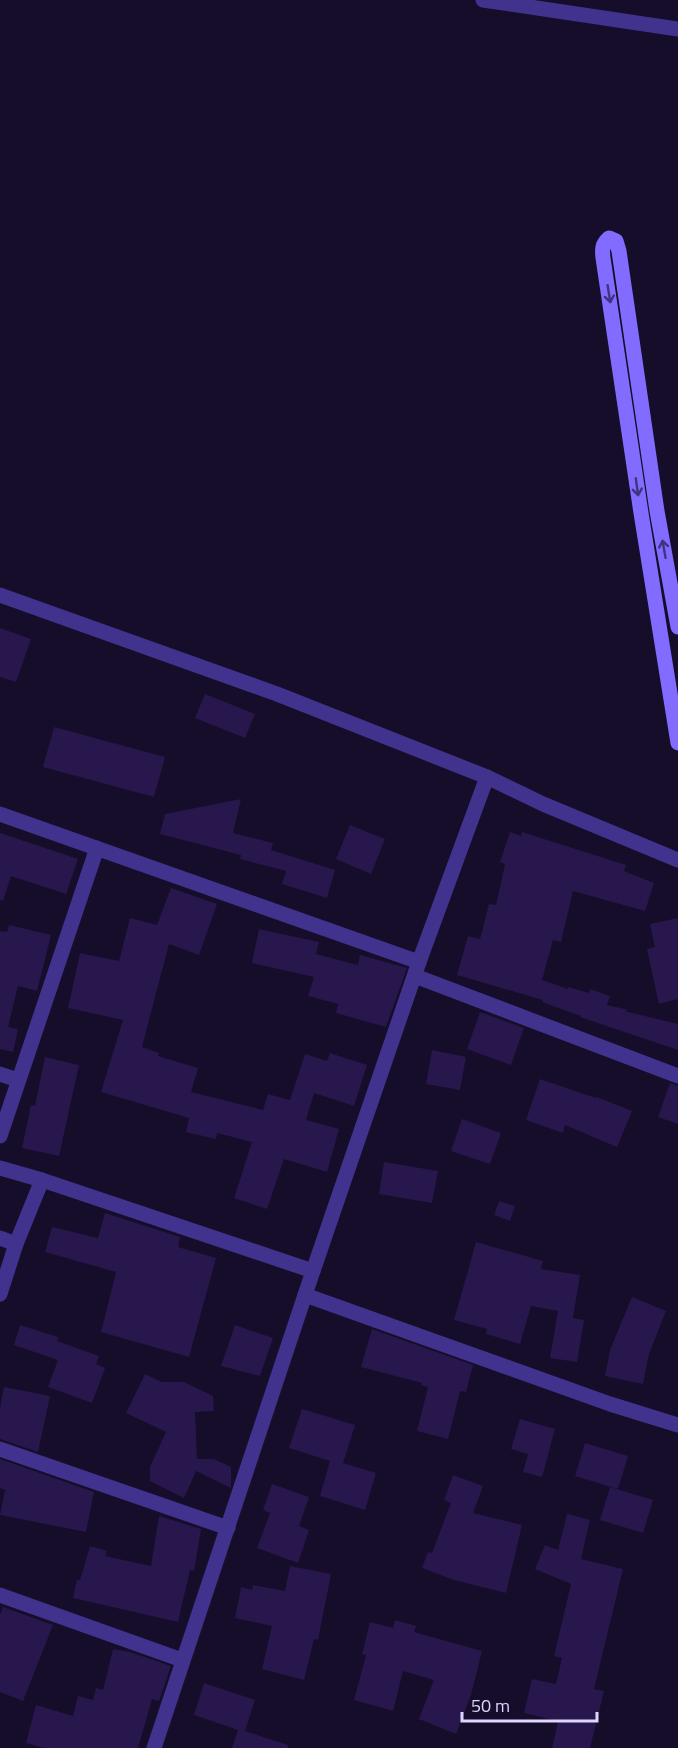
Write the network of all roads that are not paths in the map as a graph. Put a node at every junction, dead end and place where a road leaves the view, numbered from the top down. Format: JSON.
{"nodes":[{"id":1,"x":483,"y":0,"type":"edge"},
{"id":2,"x":678,"y":29,"type":"edge"},
{"id":3,"x":0,"y":595,"type":"edge"},
{"id":4,"x":678,"y":627,"type":"edge"},
{"id":5,"x":678,"y":743,"type":"edge"},
{"id":6,"x":487,"y":777,"type":"junction"},
{"id":7,"x":0,"y":814,"type":"edge"},
{"id":8,"x":97,"y":848,"type":"junction"},
{"id":9,"x":678,"y":860,"type":"edge"},
{"id":10,"x":417,"y":969,"type":"junction"},
{"id":11,"x":0,"y":1074,"type":"edge"},
{"id":12,"x":678,"y":1076,"type":"edge"},
{"id":13,"x":18,"y":1080,"type":"junction"},
{"id":14,"x":0,"y":1136,"type":"edge"},
{"id":15,"x":0,"y":1168,"type":"edge"},
{"id":16,"x":42,"y":1180,"type":"junction"},
{"id":17,"x":0,"y":1238,"type":"edge"},
{"id":18,"x":16,"y":1244,"type":"junction"},
{"id":19,"x":313,"y":1271,"type":"junction"},
{"id":20,"x":0,"y":1294,"type":"edge"},
{"id":21,"x":305,"y":1295,"type":"junction"},
{"id":22,"x":678,"y":1425,"type":"edge"},
{"id":23,"x":0,"y":1449,"type":"edge"},
{"id":24,"x":228,"y":1527,"type":"junction"},
{"id":25,"x":0,"y":1595,"type":"edge"},
{"id":26,"x":182,"y":1660,"type":"junction"},
{"id":27,"x":154,"y":1748,"type":"edge"}],
"edges":[{"from":1,"to":2,"type":"street"},
{"from":3,"to":6,"type":"street"},
{"from":4,"to":5,"type":"street","one_way":true},
{"from":6,"to":9,"type":"street"},
{"from":6,"to":10,"type":"street"},
{"from":7,"to":8,"type":"street"},
{"from":8,"to":10,"type":"street"},
{"from":8,"to":13,"type":"street"},
{"from":10,"to":12,"type":"street"},
{"from":10,"to":19,"type":"street"},
{"from":11,"to":13,"type":"street"},
{"from":13,"to":14,"type":"street"},
{"from":15,"to":16,"type":"street"},
{"from":16,"to":18,"type":"street"},
{"from":16,"to":19,"type":"street"},
{"from":17,"to":18,"type":"street"},
{"from":18,"to":20,"type":"street"},
{"from":19,"to":21,"type":"street"},
{"from":21,"to":22,"type":"street"},
{"from":21,"to":24,"type":"street"},
{"from":23,"to":24,"type":"street"},
{"from":24,"to":26,"type":"street"},
{"from":25,"to":26,"type":"street"},
{"from":26,"to":27,"type":"street"}]}
